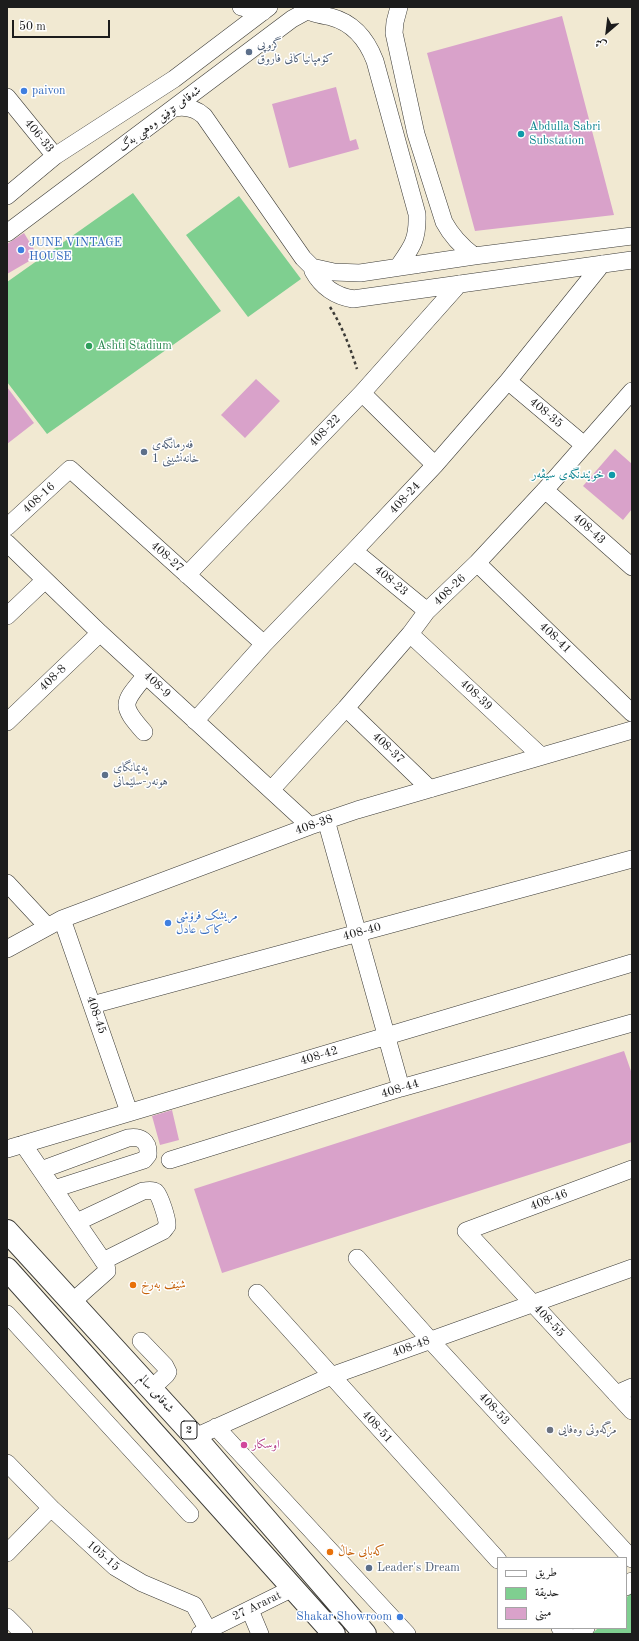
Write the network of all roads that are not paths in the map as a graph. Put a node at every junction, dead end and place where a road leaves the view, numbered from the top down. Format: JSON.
{"nodes":[{"id":1,"x":241,"y":7,"type":"edge"},
{"id":2,"x":399,"y":7,"type":"edge"},
{"id":3,"x":308,"y":8,"type":"edge"},
{"id":4,"x":266,"y":9,"type":"edge"},
{"id":5,"x":209,"y":82,"type":"junction"},
{"id":6,"x":407,"y":95,"type":"junction"},
{"id":7,"x":7,"y":97,"type":"edge"},
{"id":8,"x":386,"y":101,"type":"junction"},
{"id":9,"x":175,"y":108,"type":"junction"},
{"id":10,"x":204,"y":116,"type":"junction"},
{"id":11,"x":55,"y":156,"type":"junction"},
{"id":12,"x":7,"y":196,"type":"edge"},
{"id":13,"x":7,"y":233,"type":"edge"},
{"id":14,"x":632,"y":236,"type":"edge"},
{"id":15,"x":474,"y":256,"type":"junction"},
{"id":16,"x":632,"y":260,"type":"edge"},
{"id":17,"x":602,"y":264,"type":"junction"},
{"id":18,"x":398,"y":268,"type":"junction"},
{"id":19,"x":314,"y":269,"type":"junction"},
{"id":20,"x":360,"y":273,"type":"junction"},
{"id":21,"x":459,"y":284,"type":"junction"},
{"id":22,"x":353,"y":299,"type":"junction"},
{"id":23,"x":508,"y":381,"type":"junction"},
{"id":24,"x":632,"y":391,"type":"edge"},
{"id":25,"x":362,"y":393,"type":"junction"},
{"id":26,"x":584,"y":445,"type":"junction"},
{"id":27,"x":435,"y":465,"type":"junction"},
{"id":28,"x":70,"y":469,"type":"joint"},
{"id":29,"x":545,"y":490,"type":"junction"},
{"id":30,"x":7,"y":527,"type":"edge"},
{"id":31,"x":7,"y":543,"type":"edge"},
{"id":32,"x":354,"y":551,"type":"junction"},
{"id":33,"x":477,"y":563,"type":"junction"},
{"id":34,"x":632,"y":568,"type":"edge"},
{"id":35,"x":187,"y":575,"type":"junction"},
{"id":36,"x":45,"y":580,"type":"junction"},
{"id":37,"x":427,"y":611,"type":"junction"},
{"id":38,"x":7,"y":616,"type":"edge"},
{"id":39,"x":100,"y":633,"type":"junction"},
{"id":40,"x":410,"y":634,"type":"junction"},
{"id":41,"x":264,"y":644,"type":"junction"},
{"id":42,"x":146,"y":675,"type":"junction"},
{"id":43,"x":346,"y":708,"type":"junction"},
{"id":44,"x":632,"y":713,"type":"edge"},
{"id":45,"x":195,"y":721,"type":"junction"},
{"id":46,"x":7,"y":722,"type":"edge"},
{"id":47,"x":632,"y":730,"type":"edge"},
{"id":48,"x":144,"y":732,"type":"dead end"},
{"id":49,"x":541,"y":756,"type":"junction"},
{"id":50,"x":430,"y":789,"type":"junction"},
{"id":51,"x":271,"y":790,"type":"junction"},
{"id":52,"x":326,"y":820,"type":"junction"},
{"id":53,"x":310,"y":826,"type":"junction"},
{"id":54,"x":632,"y":859,"type":"edge"},
{"id":55,"x":7,"y":883,"type":"edge"},
{"id":56,"x":54,"y":923,"type":"junction"},
{"id":57,"x":358,"y":933,"type":"junction"},
{"id":58,"x":7,"y":948,"type":"edge"},
{"id":59,"x":632,"y":963,"type":"edge"},
{"id":60,"x":92,"y":1005,"type":"junction"},
{"id":61,"x":632,"y":1023,"type":"edge"},
{"id":62,"x":387,"y":1035,"type":"junction"},
{"id":63,"x":401,"y":1088,"type":"junction"},
{"id":64,"x":129,"y":1112,"type":"junction"},
{"id":65,"x":15,"y":1146,"type":"edge"},
{"id":66,"x":170,"y":1160,"type":"dead end"},
{"id":67,"x":632,"y":1169,"type":"edge"},
{"id":68,"x":41,"y":1170,"type":"junction"},
{"id":69,"x":54,"y":1189,"type":"junction"},
{"id":70,"x":77,"y":1222,"type":"junction"},
{"id":71,"x":7,"y":1231,"type":"edge"},
{"id":72,"x":466,"y":1231,"type":"joint"},
{"id":73,"x":357,"y":1258,"type":"dead end"},
{"id":74,"x":103,"y":1261,"type":"junction"},
{"id":75,"x":632,"y":1268,"type":"edge"},
{"id":76,"x":7,"y":1269,"type":"edge"},
{"id":77,"x":258,"y":1293,"type":"dead end"},
{"id":78,"x":72,"y":1302,"type":"junction"},
{"id":79,"x":533,"y":1303,"type":"junction"},
{"id":80,"x":7,"y":1314,"type":"edge"},
{"id":81,"x":430,"y":1340,"type":"junction"},
{"id":82,"x":140,"y":1341,"type":"dead end"},
{"id":83,"x":331,"y":1376,"type":"junction"},
{"id":84,"x":632,"y":1387,"type":"edge"},
{"id":85,"x":152,"y":1389,"type":"junction"},
{"id":86,"x":616,"y":1394,"type":"junction"},
{"id":87,"x":632,"y":1411,"type":"edge"},
{"id":88,"x":216,"y":1428,"type":"junction"},
{"id":89,"x":195,"y":1437,"type":"junction"},
{"id":90,"x":7,"y":1463,"type":"edge"},
{"id":91,"x":51,"y":1508,"type":"junction"},
{"id":92,"x":190,"y":1514,"type":"dead end"},
{"id":93,"x":7,"y":1553,"type":"edge"},
{"id":94,"x":497,"y":1559,"type":"edge"},
{"id":95,"x":632,"y":1559,"type":"edge"},
{"id":96,"x":294,"y":1588,"type":"junction"},
{"id":97,"x":250,"y":1610,"type":"junction"},
{"id":98,"x":7,"y":1617,"type":"edge"},
{"id":99,"x":204,"y":1632,"type":"edge"},
{"id":100,"x":24,"y":1634,"type":"edge"},
{"id":101,"x":260,"y":1634,"type":"edge"},
{"id":102,"x":334,"y":1634,"type":"edge"},
{"id":103,"x":365,"y":1634,"type":"edge"},
{"id":104,"x":407,"y":1634,"type":"edge"}],
"edges":[{"from":1,"to":4,"type":"street"},
{"from":2,"to":6,"type":"street"},
{"from":3,"to":5,"type":"street","name":"شەقامی تۆفیق وەهبی بەگ"},
{"from":3,"to":8,"type":"street"},
{"from":4,"to":11,"type":"street","name":"شەقامی تۆفیق وەهبی بەگ"},
{"from":5,"to":9,"type":"street","name":"شەقامی تۆفیق وەهبی بەگ"},
{"from":5,"to":10,"type":"street"},
{"from":6,"to":8,"type":"street"},
{"from":6,"to":15,"type":"street"},
{"from":7,"to":11,"type":"street","name":"406-33"},
{"from":8,"to":18,"type":"street"},
{"from":9,"to":10,"type":"street"},
{"from":9,"to":13,"type":"street","name":"شەقامی تۆفیق وەهبی بەگ"},
{"from":10,"to":19,"type":"street"},
{"from":11,"to":12,"type":"street","name":"شەقامی تۆفیق وەهبی بەگ"},
{"from":14,"to":15,"type":"street"},
{"from":15,"to":18,"type":"street"},
{"from":16,"to":17,"type":"street"},
{"from":17,"to":21,"type":"street"},
{"from":17,"to":23,"type":"street","name":"408-24"},
{"from":18,"to":20,"type":"street"},
{"from":19,"to":20,"type":"street"},
{"from":19,"to":22,"type":"street"},
{"from":20,"to":22,"type":"street"},
{"from":21,"to":22,"type":"street"},
{"from":21,"to":25,"type":"street","name":"408-22"},
{"from":23,"to":26,"type":"street","name":"408-35"},
{"from":23,"to":27,"type":"street","name":"408-24"},
{"from":24,"to":26,"type":"street","name":"408-26"},
{"from":25,"to":27,"type":"street"},
{"from":25,"to":35,"type":"street","name":"408-22"},
{"from":26,"to":29,"type":"street","name":"408-26"},
{"from":27,"to":32,"type":"street","name":"408-24"},
{"from":28,"to":30,"type":"street","name":"408-16"},
{"from":28,"to":35,"type":"street","name":"408-27"},
{"from":29,"to":33,"type":"street","name":"408-26"},
{"from":29,"to":34,"type":"street","name":"408-43"},
{"from":31,"to":36,"type":"street","name":"408-9"},
{"from":32,"to":37,"type":"street","name":"408-23"},
{"from":32,"to":41,"type":"street","name":"408-24"},
{"from":33,"to":37,"type":"street","name":"408-26"},
{"from":33,"to":44,"type":"street","name":"408-41"},
{"from":35,"to":41,"type":"street","name":"408-27"},
{"from":36,"to":38,"type":"street"},
{"from":36,"to":39,"type":"street","name":"408-9"},
{"from":37,"to":40,"type":"street","name":"408-26"},
{"from":39,"to":42,"type":"street","name":"408-9"},
{"from":39,"to":46,"type":"street","name":"408-8"},
{"from":40,"to":43,"type":"street","name":"408-26"},
{"from":40,"to":49,"type":"street","name":"408-39"},
{"from":41,"to":45,"type":"street","name":"408-24"},
{"from":42,"to":45,"type":"street","name":"408-9"},
{"from":42,"to":48,"type":"street"},
{"from":43,"to":50,"type":"street","name":"408-37"},
{"from":43,"to":51,"type":"street","name":"408-26"},
{"from":45,"to":51,"type":"street","name":"408-9"},
{"from":47,"to":49,"type":"street","name":"408-38"},
{"from":49,"to":50,"type":"street","name":"408-38"},
{"from":50,"to":52,"type":"street","name":"408-38"},
{"from":51,"to":53,"type":"street","name":"408-9"},
{"from":52,"to":53,"type":"street","name":"408-38"},
{"from":52,"to":57,"type":"street"},
{"from":53,"to":56,"type":"street","name":"408-38"},
{"from":54,"to":57,"type":"street","name":"408-40"},
{"from":55,"to":56,"type":"street"},
{"from":56,"to":58,"type":"street","name":"408-38"},
{"from":56,"to":60,"type":"street","name":"408-45"},
{"from":57,"to":60,"type":"street","name":"408-40"},
{"from":57,"to":62,"type":"street"},
{"from":59,"to":62,"type":"street","name":"408-42"},
{"from":60,"to":64,"type":"street","name":"408-45"},
{"from":61,"to":63,"type":"street","name":"408-44"},
{"from":62,"to":63,"type":"street"},
{"from":62,"to":64,"type":"street","name":"408-42"},
{"from":63,"to":66,"type":"street","name":"408-44"},
{"from":64,"to":65,"type":"street","name":"408-42"},
{"from":65,"to":68,"type":"street"},
{"from":67,"to":72,"type":"street","name":"408-46"},
{"from":68,"to":69,"type":"street"},
{"from":68,"to":69,"type":"street"},
{"from":69,"to":70,"type":"street"},
{"from":70,"to":74,"type":"street"},
{"from":70,"to":74,"type":"street"},
{"from":71,"to":78,"type":"main road","name":"شەقامی سالم","number":"2"},
{"from":72,"to":79,"type":"street","name":"408-55"},
{"from":73,"to":81,"type":"street","name":"408-53"},
{"from":74,"to":78,"type":"street"},
{"from":75,"to":79,"type":"street","name":"408-48"},
{"from":76,"to":96,"type":"main road","number":"2"},
{"from":77,"to":83,"type":"street","name":"408-51"},
{"from":78,"to":85,"type":"main road","name":"شەقامی سالم","number":"2"},
{"from":79,"to":81,"type":"street","name":"408-48"},
{"from":79,"to":86,"type":"street","name":"408-55"},
{"from":80,"to":92,"type":"street"},
{"from":81,"to":83,"type":"street","name":"408-48"},
{"from":81,"to":95,"type":"street","name":"408-53"},
{"from":82,"to":85,"type":"street"},
{"from":83,"to":88,"type":"street","name":"408-48"},
{"from":83,"to":94,"type":"street","name":"408-51"},
{"from":84,"to":86,"type":"street"},
{"from":85,"to":89,"type":"main road","name":"شەقامی سالم","number":"2"},
{"from":86,"to":87,"type":"street","name":"408-55"},
{"from":88,"to":89,"type":"street","name":"408-48"},
{"from":88,"to":104,"type":"street"},
{"from":89,"to":103,"type":"main road","name":"شەقامی سالم","number":"2"},
{"from":90,"to":91,"type":"street","name":"105-15"},
{"from":91,"to":93,"type":"street"},
{"from":91,"to":99,"type":"street","name":"105-15"},
{"from":96,"to":97,"type":"street","name":"27 Ararat"},
{"from":96,"to":102,"type":"main road","number":"2"},
{"from":97,"to":99,"type":"street","name":"27 Ararat"},
{"from":97,"to":101,"type":"street"},
{"from":98,"to":100,"type":"street"}]}
